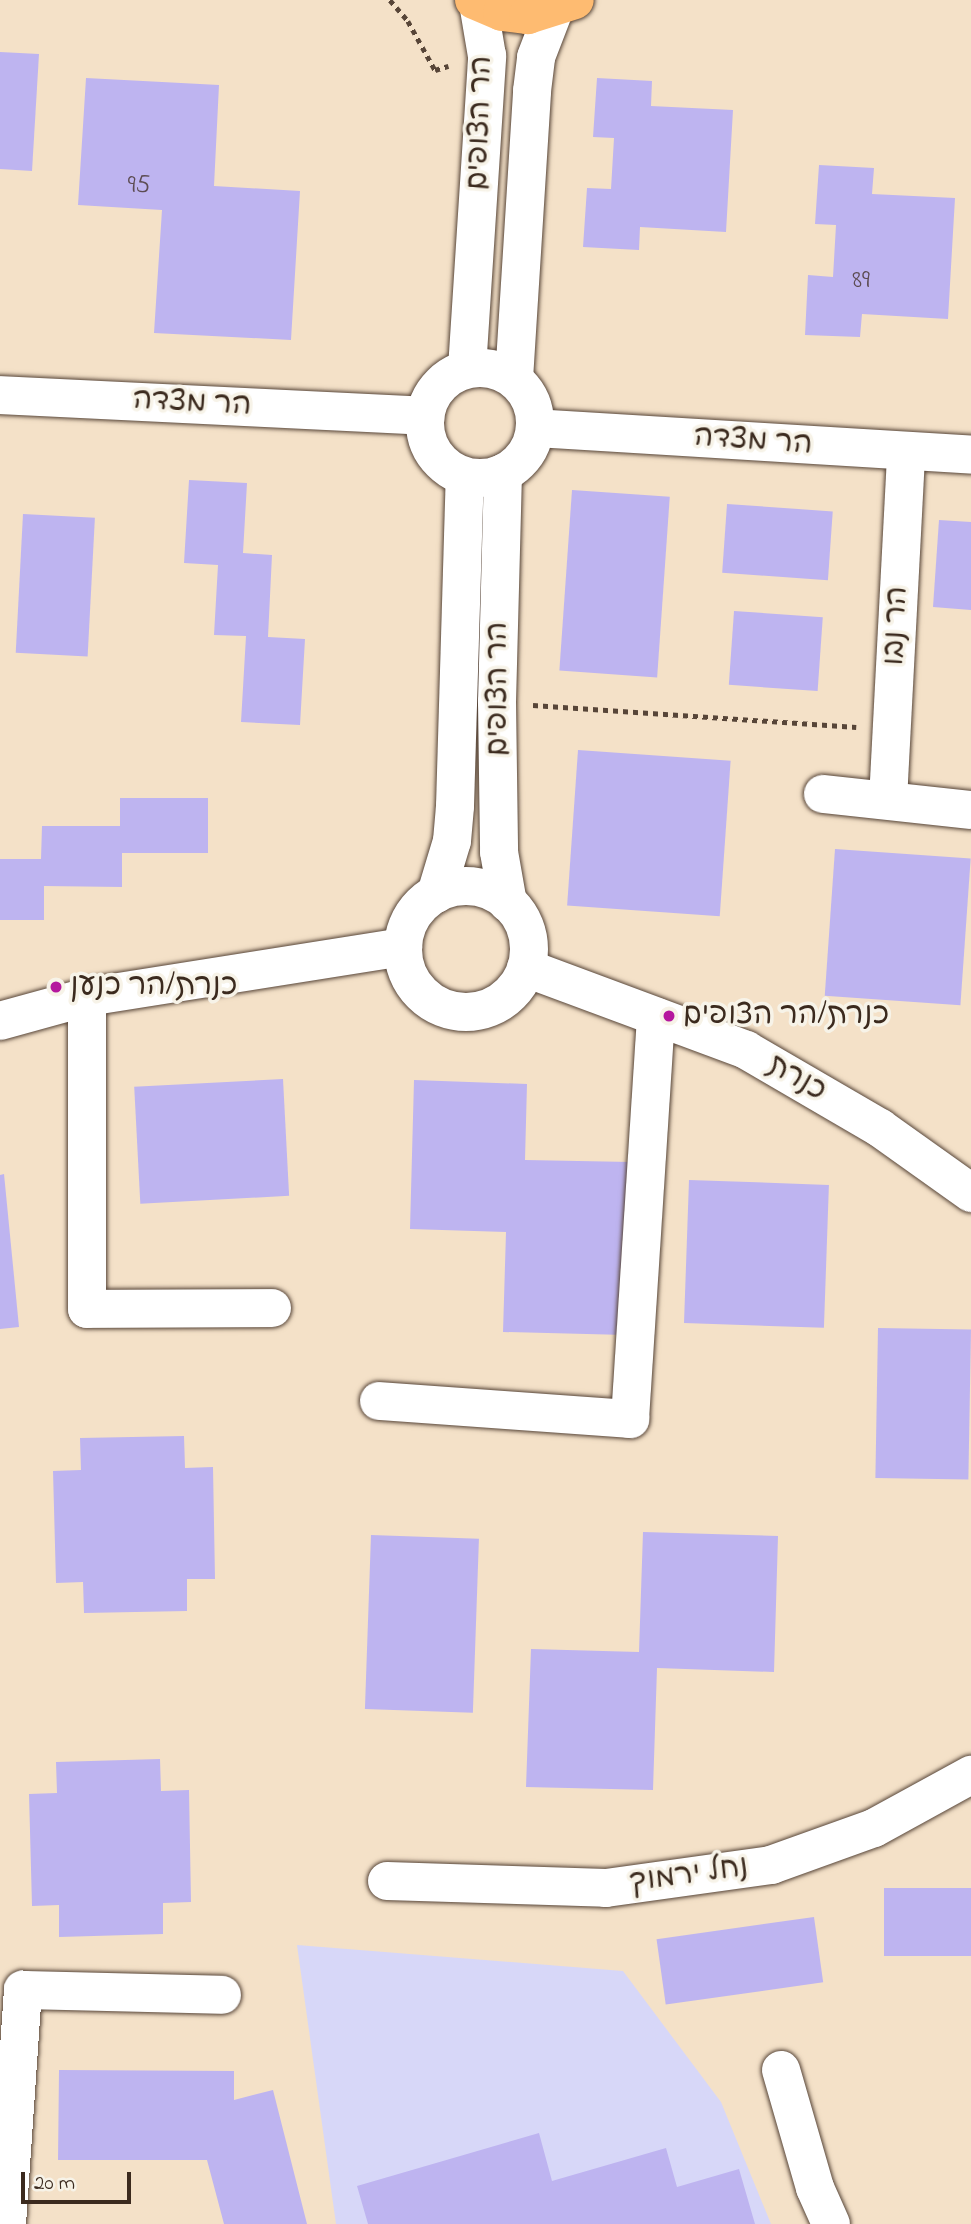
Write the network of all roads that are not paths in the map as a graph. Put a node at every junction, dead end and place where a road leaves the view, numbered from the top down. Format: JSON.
{"nodes":[{"id":1,"x":476,"y":1,"type":"edge"},
{"id":2,"x":565,"y":5,"type":"edge"},
{"id":3,"x":467,"y":369,"type":"junction"},
{"id":4,"x":514,"y":379,"type":"junction"},
{"id":5,"x":0,"y":395,"type":"edge"},
{"id":6,"x":425,"y":416,"type":"junction"},
{"id":7,"x":535,"y":428,"type":"junction"},
{"id":8,"x":906,"y":452,"type":"junction"},
{"id":9,"x":971,"y":455,"type":"edge"},
{"id":10,"x":503,"y":474,"type":"junction"},
{"id":11,"x":465,"y":477,"type":"junction"},
{"id":12,"x":823,"y":794,"type":"dead end"},
{"id":13,"x":888,"y":800,"type":"junction"},
{"id":14,"x":971,"y":810,"type":"edge"},
{"id":15,"x":436,"y":894,"type":"junction"},
{"id":16,"x":508,"y":903,"type":"junction"},
{"id":17,"x":403,"y":947,"type":"junction"},
{"id":18,"x":526,"y":968,"type":"junction"},
{"id":19,"x":88,"y":997,"type":"junction"},
{"id":20,"x":656,"y":1017,"type":"junction"},
{"id":21,"x":0,"y":1021,"type":"edge"},
{"id":22,"x":971,"y":1192,"type":"edge"},
{"id":23,"x":272,"y":1308,"type":"dead end"},
{"id":24,"x":379,"y":1401,"type":"dead end"},
{"id":25,"x":971,"y":1775,"type":"edge"},
{"id":26,"x":387,"y":1881,"type":"dead end"},
{"id":27,"x":11,"y":1990,"type":"edge"},
{"id":28,"x":222,"y":1994,"type":"dead end"},
{"id":29,"x":781,"y":2070,"type":"dead end"},
{"id":30,"x":7,"y":2224,"type":"edge"},
{"id":31,"x":831,"y":2224,"type":"edge"}],
"edges":[{"from":1,"to":2,"type":"main road"},
{"from":1,"to":3,"type":"street","name":"הר הצופים"},
{"from":2,"to":4,"type":"street","name":"הר הצופים"},
{"from":3,"to":4,"type":"street"},
{"from":3,"to":6,"type":"street"},
{"from":4,"to":7,"type":"street"},
{"from":5,"to":6,"type":"street","name":"הר מצדה"},
{"from":6,"to":11,"type":"street"},
{"from":7,"to":8,"type":"street","name":"הר מצדה"},
{"from":7,"to":10,"type":"street"},
{"from":8,"to":9,"type":"street","name":"הר מצדה"},
{"from":8,"to":13,"type":"street","name":"הר נבו"},
{"from":10,"to":11,"type":"street"},
{"from":10,"to":16,"type":"street","name":"הר הצופים"},
{"from":11,"to":15,"type":"street","name":"הר הצופים"},
{"from":12,"to":13,"type":"street"},
{"from":13,"to":14,"type":"street"},
{"from":15,"to":16,"type":"street"},
{"from":15,"to":17,"type":"street"},
{"from":16,"to":18,"type":"street"},
{"from":17,"to":18,"type":"street"},
{"from":17,"to":19,"type":"street"},
{"from":18,"to":20,"type":"street","name":"כנרת"},
{"from":19,"to":21,"type":"street"},
{"from":19,"to":23,"type":"street"},
{"from":20,"to":22,"type":"street","name":"כנרת"},
{"from":20,"to":24,"type":"street"},
{"from":25,"to":26,"type":"street","name":"נחל ירמוך"},
{"from":27,"to":28,"type":"street"},
{"from":27,"to":30,"type":"street"},
{"from":29,"to":31,"type":"street"}]}
